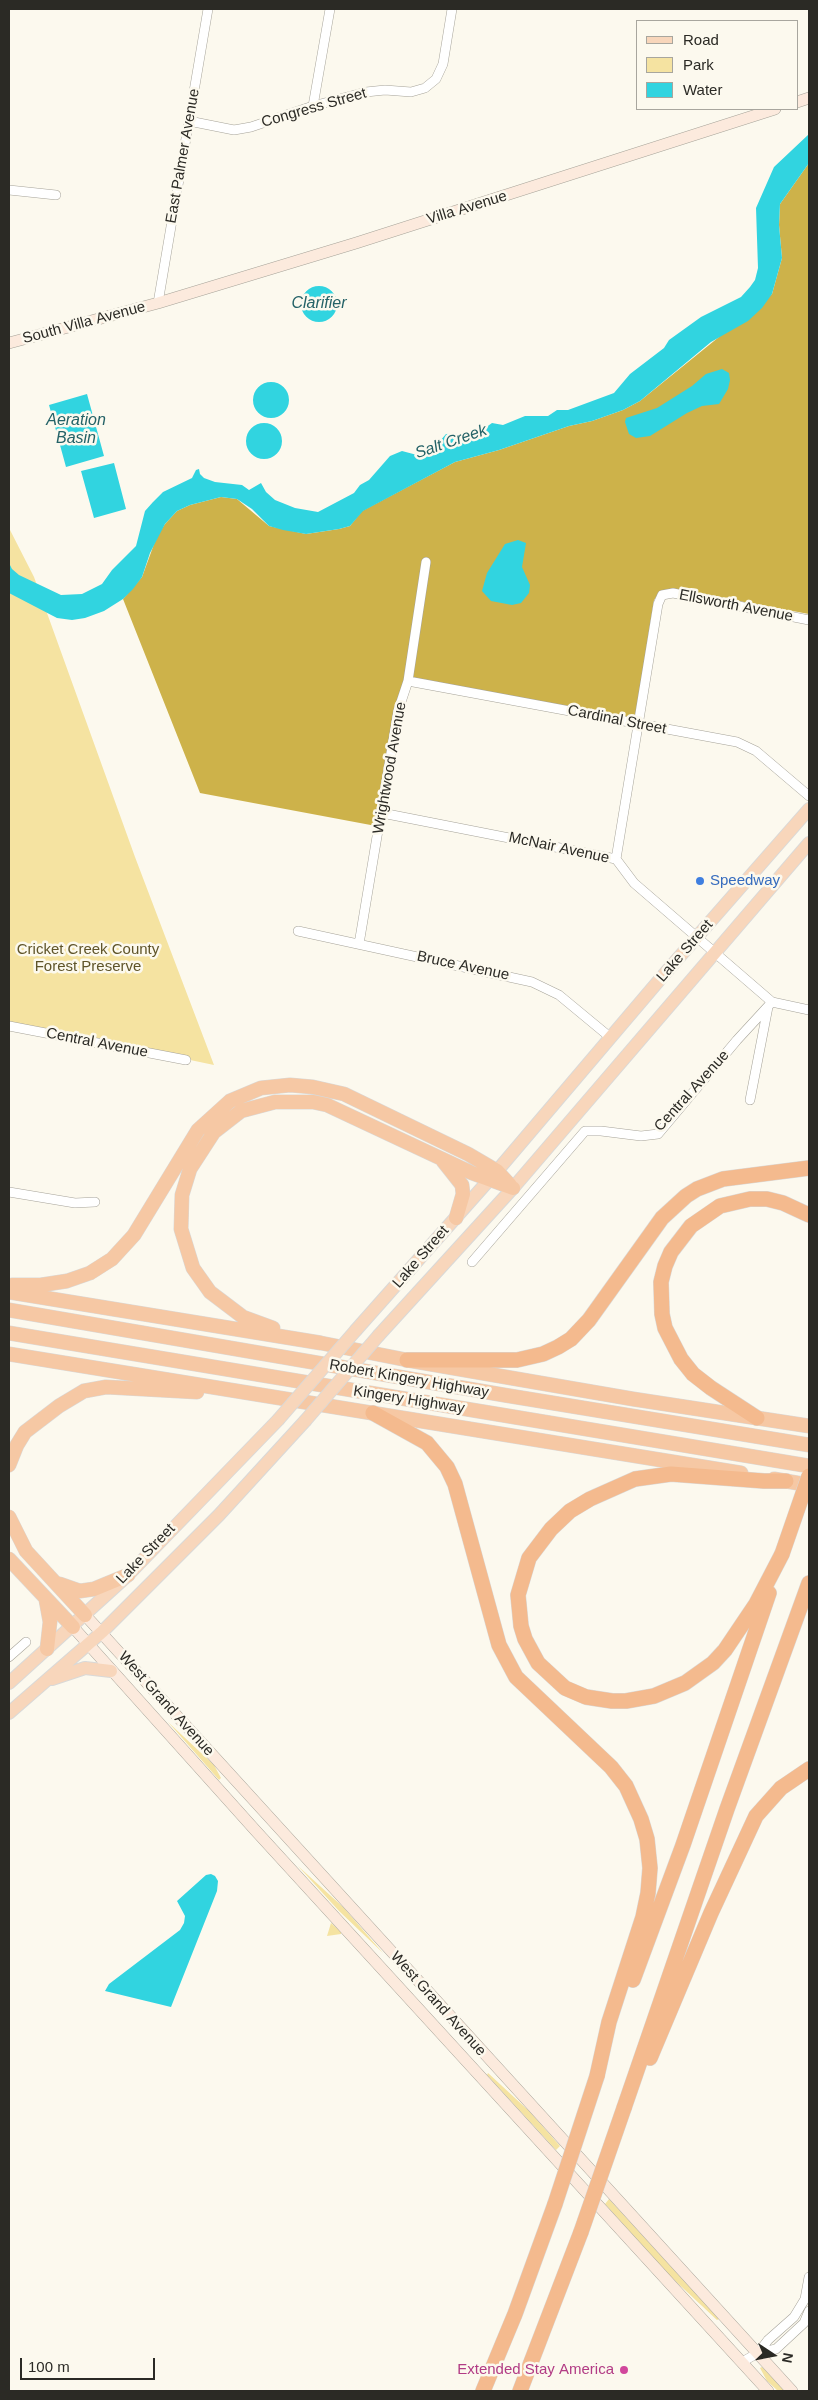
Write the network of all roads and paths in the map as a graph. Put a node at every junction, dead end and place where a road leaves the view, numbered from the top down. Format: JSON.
{"nodes":[{"id":1,"x":208,"y":9,"type":"edge"},
{"id":2,"x":330,"y":9,"type":"edge"},
{"id":3,"x":452,"y":9,"type":"edge"},
{"id":4,"x":313,"y":106,"type":"junction"},
{"id":5,"x":772,"y":110,"type":"edge"},
{"id":6,"x":188,"y":121,"type":"junction"},
{"id":7,"x":9,"y":190,"type":"edge"},
{"id":8,"x":56,"y":195,"type":"dead end"},
{"id":9,"x":158,"y":303,"type":"junction"},
{"id":10,"x":9,"y":343,"type":"edge"},
{"id":11,"x":426,"y":562,"type":"dead end"},
{"id":12,"x":809,"y":620,"type":"edge"},
{"id":13,"x":408,"y":681,"type":"junction"},
{"id":14,"x":638,"y":724,"type":"junction"},
{"id":15,"x":809,"y":796,"type":"edge"},
{"id":16,"x":809,"y":809,"type":"edge"},
{"id":17,"x":382,"y":812,"type":"junction"},
{"id":18,"x":809,"y":843,"type":"edge"},
{"id":19,"x":616,"y":859,"type":"junction"},
{"id":20,"x":298,"y":931,"type":"dead end"},
{"id":21,"x":696,"y":938,"type":"junction"},
{"id":22,"x":359,"y":944,"type":"junction"},
{"id":23,"x":714,"y":952,"type":"junction"},
{"id":24,"x":770,"y":1005,"type":"junction"},
{"id":25,"x":809,"y":1010,"type":"edge"},
{"id":26,"x":9,"y":1026,"type":"edge"},
{"id":27,"x":612,"y":1038,"type":"junction"},
{"id":28,"x":186,"y":1060,"type":"dead end"},
{"id":29,"x":750,"y":1100,"type":"dead end"},
{"id":30,"x":439,"y":1157,"type":"junction"},
{"id":31,"x":809,"y":1168,"type":"edge"},
{"id":32,"x":493,"y":1175,"type":"junction"},
{"id":33,"x":513,"y":1188,"type":"junction"},
{"id":34,"x":9,"y":1192,"type":"edge"},
{"id":35,"x":94,"y":1202,"type":"dead end"},
{"id":36,"x":809,"y":1215,"type":"edge"},
{"id":37,"x":456,"y":1218,"type":"junction"},
{"id":38,"x":472,"y":1262,"type":"dead end"},
{"id":39,"x":9,"y":1284,"type":"edge"},
{"id":40,"x":9,"y":1292,"type":"edge"},
{"id":41,"x":9,"y":1310,"type":"edge"},
{"id":42,"x":9,"y":1333,"type":"edge"},
{"id":43,"x":321,"y":1343,"type":"junction"},
{"id":44,"x":9,"y":1354,"type":"edge"},
{"id":45,"x":407,"y":1360,"type":"junction"},
{"id":46,"x":268,"y":1396,"type":"junction"},
{"id":47,"x":373,"y":1413,"type":"junction"},
{"id":48,"x":757,"y":1418,"type":"junction"},
{"id":49,"x":809,"y":1426,"type":"edge"},
{"id":50,"x":809,"y":1445,"type":"edge"},
{"id":51,"x":9,"y":1465,"type":"edge"},
{"id":52,"x":809,"y":1466,"type":"edge"},
{"id":53,"x":809,"y":1476,"type":"edge"},
{"id":54,"x":786,"y":1481,"type":"junction"},
{"id":55,"x":809,"y":1485,"type":"edge"},
{"id":56,"x":9,"y":1516,"type":"edge"},
{"id":57,"x":782,"y":1554,"type":"junction"},
{"id":58,"x":9,"y":1559,"type":"edge"},
{"id":59,"x":128,"y":1575,"type":"junction"},
{"id":60,"x":56,"y":1582,"type":"junction"},
{"id":61,"x":809,"y":1583,"type":"edge"},
{"id":62,"x":46,"y":1600,"type":"junction"},
{"id":63,"x":85,"y":1615,"type":"junction"},
{"id":64,"x":73,"y":1627,"type":"junction"},
{"id":65,"x":102,"y":1632,"type":"junction"},
{"id":66,"x":26,"y":1642,"type":"dead end"},
{"id":67,"x":88,"y":1645,"type":"junction"},
{"id":68,"x":47,"y":1649,"type":"junction"},
{"id":69,"x":9,"y":1657,"type":"edge"},
{"id":70,"x":111,"y":1671,"type":"junction"},
{"id":71,"x":45,"y":1682,"type":"junction"},
{"id":72,"x":9,"y":1683,"type":"edge"},
{"id":73,"x":9,"y":1713,"type":"edge"},
{"id":74,"x":809,"y":1769,"type":"edge"},
{"id":75,"x":597,"y":2076,"type":"junction"},
{"id":76,"x":624,"y":2108,"type":"junction"},
{"id":77,"x":809,"y":2277,"type":"edge"},
{"id":78,"x":809,"y":2311,"type":"edge"},
{"id":79,"x":758,"y":2353,"type":"junction"},
{"id":80,"x":742,"y":2362,"type":"junction"},
{"id":81,"x":483,"y":2391,"type":"edge"},
{"id":82,"x":520,"y":2391,"type":"edge"},
{"id":83,"x":768,"y":2391,"type":"edge"},
{"id":84,"x":792,"y":2391,"type":"edge"}],
"edges":[{"from":1,"to":6,"type":"street","name":"East Palmer Avenue"},
{"from":2,"to":4,"type":"street"},
{"from":3,"to":4,"type":"street","name":"Congress Street"},
{"from":4,"to":6,"type":"street","name":"Congress Street"},
{"from":5,"to":9,"type":"main road","name":"Villa Avenue"},
{"from":6,"to":9,"type":"street","name":"East Palmer Avenue"},
{"from":7,"to":8,"type":"street"},
{"from":9,"to":10,"type":"main road","name":"South Villa Avenue"},
{"from":11,"to":13,"type":"street","name":"Wrightwood Avenue"},
{"from":12,"to":14,"type":"street","name":"Ellsworth Avenue"},
{"from":13,"to":14,"type":"street","name":"Cardinal Street"},
{"from":13,"to":17,"type":"street","name":"Wrightwood Avenue"},
{"from":14,"to":15,"type":"street","name":"Cardinal Street"},
{"from":14,"to":19,"type":"street"},
{"from":16,"to":21,"type":"main road","name":"Lake Street"},
{"from":17,"to":19,"type":"street","name":"McNair Avenue"},
{"from":17,"to":22,"type":"street","name":"Wrightwood Avenue"},
{"from":18,"to":23,"type":"main road","name":"Lake Street"},
{"from":19,"to":21,"type":"street","name":"McNair Avenue"},
{"from":20,"to":22,"type":"street","name":"Bruce Avenue"},
{"from":21,"to":23,"type":"street","name":"McNair Avenue"},
{"from":21,"to":27,"type":"main road","name":"Lake Street"},
{"from":22,"to":27,"type":"street","name":"Bruce Avenue"},
{"from":23,"to":24,"type":"street","name":"McNair Avenue"},
{"from":23,"to":33,"type":"main road","name":"Lake Street"},
{"from":24,"to":25,"type":"street"},
{"from":24,"to":29,"type":"street"},
{"from":24,"to":38,"type":"street","name":"Central Avenue"},
{"from":26,"to":28,"type":"street","name":"Central Avenue"},
{"from":27,"to":32,"type":"main road","name":"Lake Street"},
{"from":30,"to":32,"type":"highway"},
{"from":30,"to":37,"type":"highway"},
{"from":30,"to":43,"type":"highway"},
{"from":31,"to":45,"type":"highway"},
{"from":32,"to":33,"type":"highway"},
{"from":32,"to":37,"type":"main road","name":"Lake Street"},
{"from":32,"to":39,"type":"highway"},
{"from":33,"to":65,"type":"main road","name":"Lake Street","bridge":true},
{"from":34,"to":35,"type":"street"},
{"from":36,"to":48,"type":"highway"},
{"from":37,"to":59,"type":"main road","name":"Lake Street","bridge":true},
{"from":40,"to":43,"type":"highway"},
{"from":41,"to":50,"type":"highway","name":"Robert Kingery Highway"},
{"from":42,"to":52,"type":"highway","name":"Kingery Highway"},
{"from":43,"to":45,"type":"highway"},
{"from":44,"to":46,"type":"highway"},
{"from":45,"to":48,"type":"highway"},
{"from":46,"to":47,"type":"highway"},
{"from":46,"to":51,"type":"highway"},
{"from":47,"to":54,"type":"highway"},
{"from":47,"to":75,"type":"highway"},
{"from":48,"to":49,"type":"highway"},
{"from":53,"to":57,"type":"highway","bridge":true},
{"from":54,"to":55,"type":"highway"},
{"from":54,"to":57,"type":"highway"},
{"from":56,"to":60,"type":"highway"},
{"from":57,"to":75,"type":"highway"},
{"from":58,"to":62,"type":"highway"},
{"from":59,"to":60,"type":"highway"},
{"from":59,"to":63,"type":"main road","name":"Lake Street"},
{"from":60,"to":63,"type":"highway"},
{"from":61,"to":76,"type":"highway"},
{"from":62,"to":64,"type":"highway"},
{"from":62,"to":68,"type":"highway"},
{"from":63,"to":64,"type":"main road","name":"Lake Street"},
{"from":63,"to":65,"type":"main road","name":"West Grand Avenue"},
{"from":64,"to":67,"type":"main road","name":"West Grand Avenue"},
{"from":64,"to":68,"type":"main road","name":"Lake Street"},
{"from":65,"to":67,"type":"main road","name":"Lake Street"},
{"from":65,"to":79,"type":"main road","name":"West Grand Avenue"},
{"from":66,"to":69,"type":"street"},
{"from":67,"to":70,"type":"main road","name":"West Grand Avenue"},
{"from":67,"to":71,"type":"main road","name":"Lake Street"},
{"from":68,"to":72,"type":"main road","name":"Lake Street"},
{"from":70,"to":71,"type":"main road"},
{"from":70,"to":80,"type":"main road","name":"West Grand Avenue"},
{"from":71,"to":73,"type":"main road","name":"Lake Street"},
{"from":74,"to":76,"type":"highway"},
{"from":75,"to":81,"type":"highway","bridge":true},
{"from":76,"to":82,"type":"highway","bridge":true},
{"from":77,"to":79,"type":"street"},
{"from":78,"to":79,"type":"street"},
{"from":79,"to":80,"type":"street"},
{"from":79,"to":84,"type":"main road","name":"West Grand Avenue"},
{"from":80,"to":83,"type":"main road","name":"West Grand Avenue"}]}
